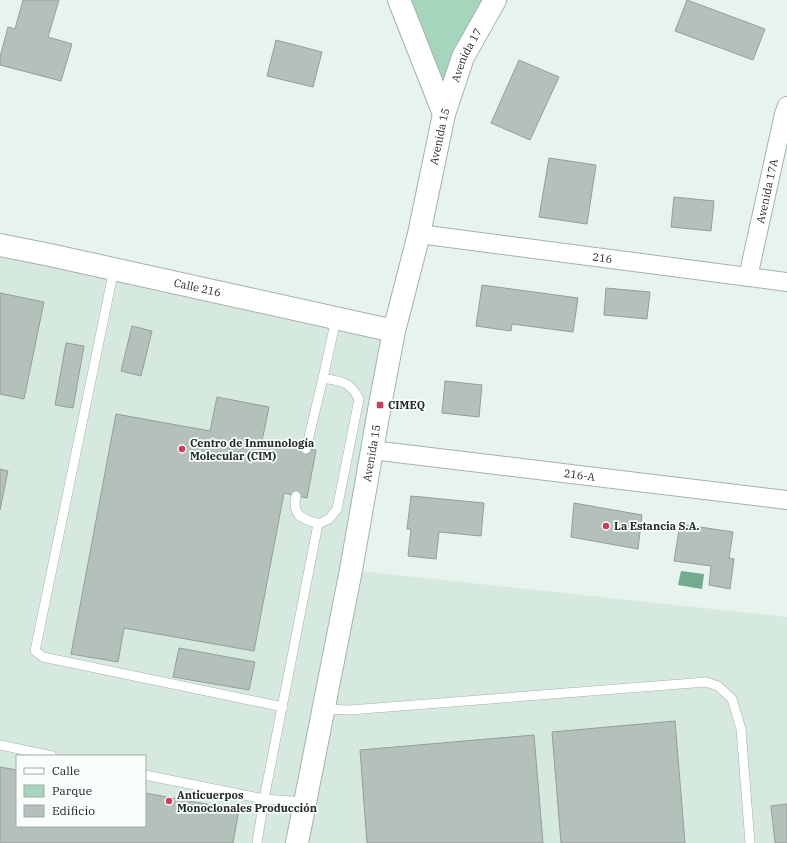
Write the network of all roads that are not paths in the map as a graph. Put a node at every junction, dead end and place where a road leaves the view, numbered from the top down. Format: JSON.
{"nodes":[{"id":1,"x":398,"y":0,"type":"edge"},
{"id":2,"x":495,"y":0,"type":"edge"},
{"id":3,"x":787,"y":106,"type":"edge"},
{"id":4,"x":444,"y":114,"type":"junction"},
{"id":5,"x":419,"y":234,"type":"junction"},
{"id":6,"x":0,"y":245,"type":"edge"},
{"id":7,"x":114,"y":269,"type":"junction"},
{"id":8,"x":748,"y":277,"type":"junction"},
{"id":9,"x":787,"y":282,"type":"edge"},
{"id":10,"x":336,"y":319,"type":"junction"},
{"id":11,"x":394,"y":331,"type":"junction"},
{"id":12,"x":323,"y":378,"type":"junction"},
{"id":13,"x":306,"y":449,"type":"dead end"},
{"id":14,"x":372,"y":450,"type":"junction"},
{"id":15,"x":296,"y":496,"type":"dead end"},
{"id":16,"x":787,"y":500,"type":"edge"},
{"id":17,"x":318,"y":524,"type":"junction"},
{"id":18,"x":283,"y":707,"type":"junction"},
{"id":19,"x":324,"y":709,"type":"junction"},
{"id":20,"x":0,"y":745,"type":"edge"},
{"id":21,"x":47,"y":755,"type":"edge"},
{"id":22,"x":146,"y":775,"type":"edge"},
{"id":23,"x":264,"y":799,"type":"junction"},
{"id":24,"x":305,"y":802,"type":"junction"},
{"id":25,"x":257,"y":843,"type":"edge"},
{"id":26,"x":297,"y":843,"type":"edge"},
{"id":27,"x":750,"y":843,"type":"edge"}],
"edges":[{"from":1,"to":4,"type":"street","name":"Avenida 15"},
{"from":2,"to":4,"type":"street","name":"Avenida 17"},
{"from":3,"to":8,"type":"street","name":"Avenida 17A"},
{"from":4,"to":5,"type":"street","name":"Avenida 15"},
{"from":5,"to":8,"type":"street","name":"216"},
{"from":5,"to":11,"type":"street","name":"Avenida 15"},
{"from":6,"to":7,"type":"street","name":"Calle 216"},
{"from":7,"to":10,"type":"street","name":"Calle 216"},
{"from":7,"to":18,"type":"lane"},
{"from":8,"to":9,"type":"street","name":"216"},
{"from":10,"to":11,"type":"street","name":"Calle 216"},
{"from":10,"to":12,"type":"lane"},
{"from":11,"to":14,"type":"street","name":"Avenida 15"},
{"from":12,"to":13,"type":"lane"},
{"from":12,"to":17,"type":"lane"},
{"from":14,"to":16,"type":"street","name":"216-A"},
{"from":14,"to":19,"type":"street","name":"Avenida 15"},
{"from":15,"to":17,"type":"lane"},
{"from":17,"to":18,"type":"lane"},
{"from":18,"to":23,"type":"lane"},
{"from":19,"to":24,"type":"street","name":"Avenida 15"},
{"from":19,"to":27,"type":"lane"},
{"from":20,"to":21,"type":"lane"},
{"from":22,"to":23,"type":"lane"},
{"from":23,"to":24,"type":"lane"},
{"from":23,"to":25,"type":"lane"},
{"from":24,"to":26,"type":"street","name":"Avenida 15"}]}
